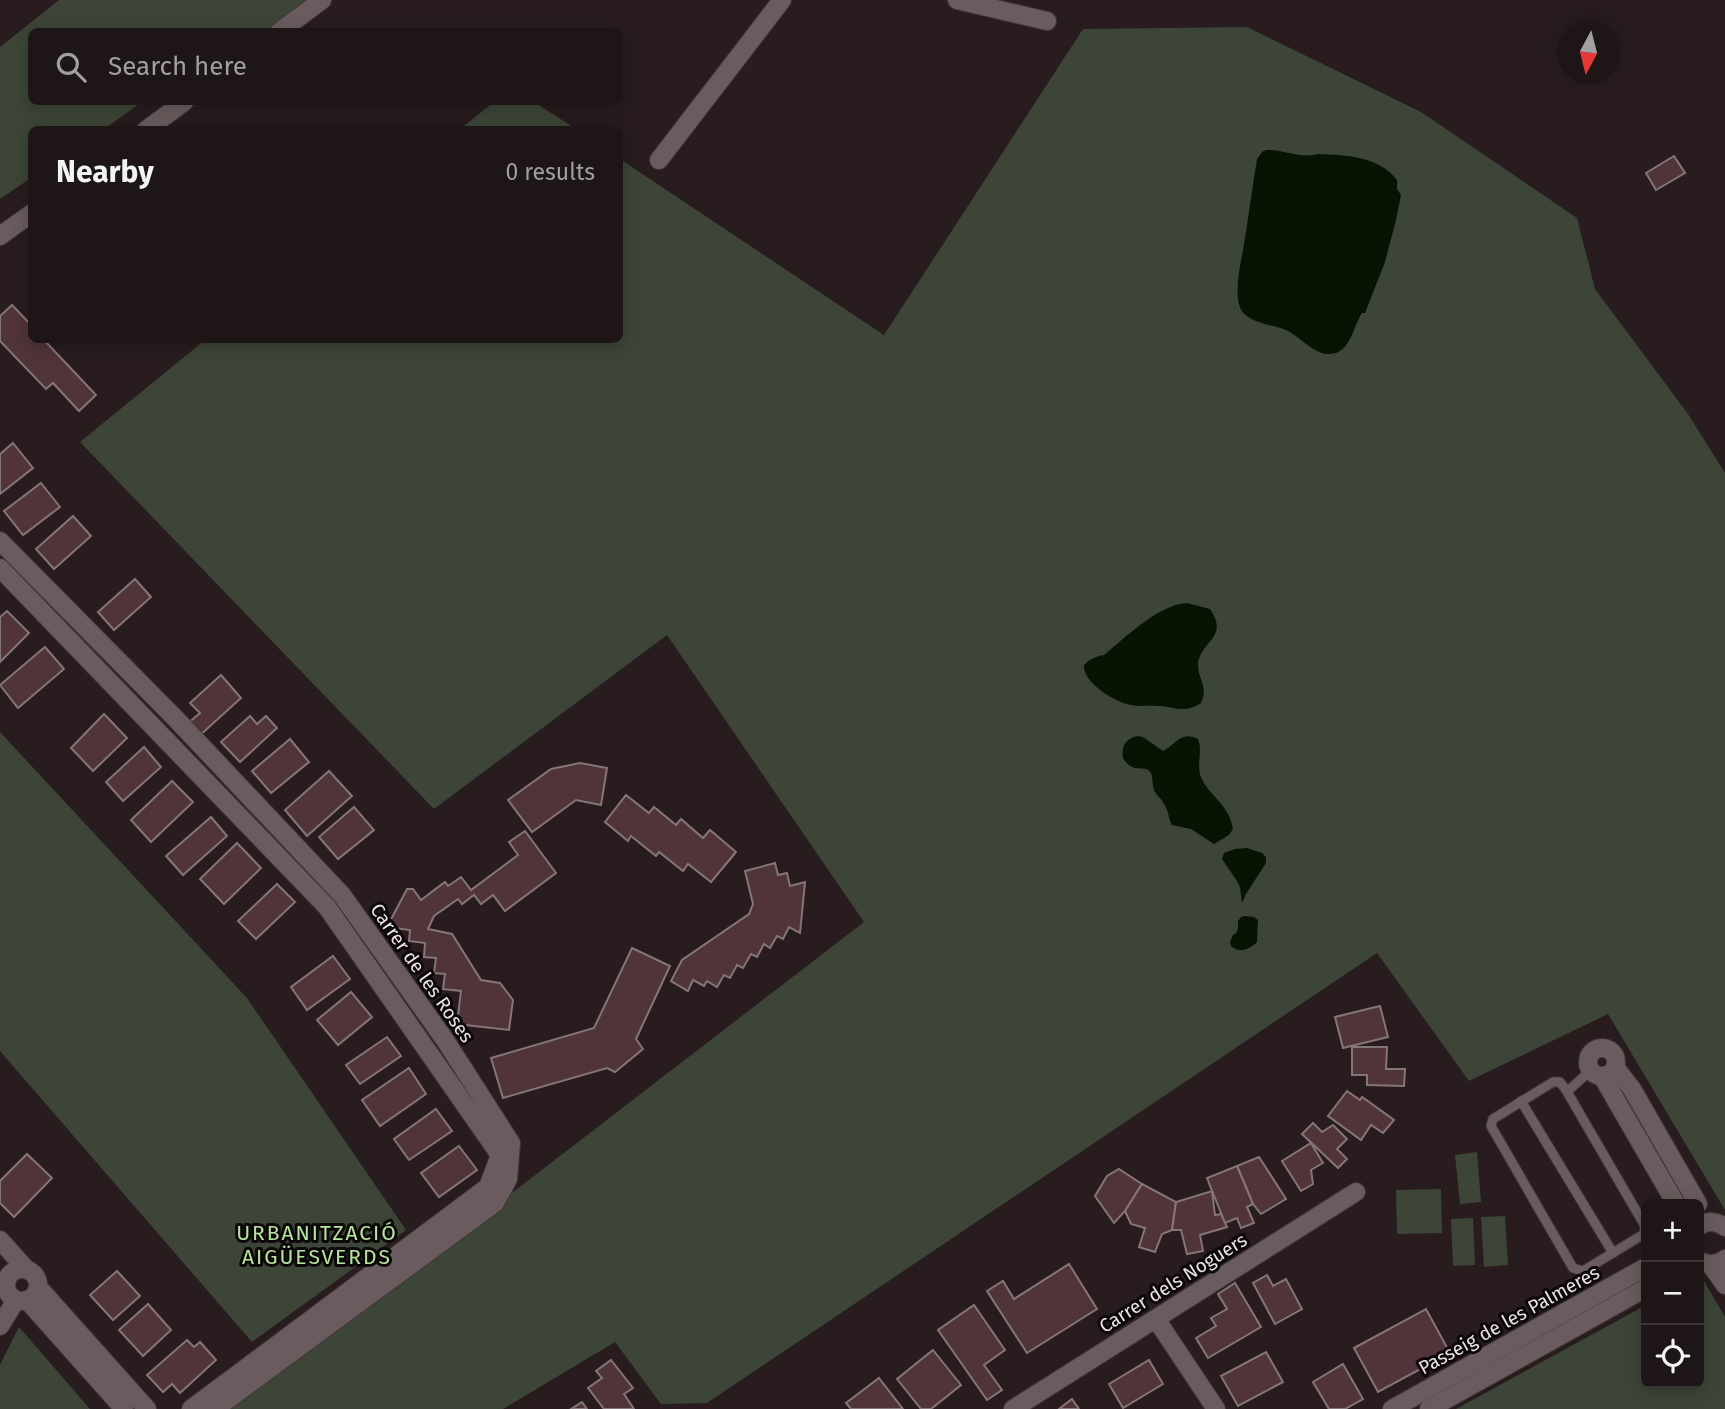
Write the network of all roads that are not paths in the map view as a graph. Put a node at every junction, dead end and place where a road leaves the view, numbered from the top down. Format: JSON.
{"nodes":[{"id":1,"x":322,"y":0,"type":"edge"},
{"id":2,"x":782,"y":0,"type":"edge"},
{"id":3,"x":957,"y":0,"type":"edge"},
{"id":4,"x":1047,"y":21,"type":"dead end"},
{"id":5,"x":284,"y":28,"type":"edge"},
{"id":6,"x":180,"y":105,"type":"edge"},
{"id":7,"x":151,"y":126,"type":"edge"},
{"id":8,"x":659,"y":160,"type":"dead end"},
{"id":9,"x":28,"y":216,"type":"edge"},
{"id":10,"x":0,"y":236,"type":"edge"},
{"id":11,"x":0,"y":541,"type":"edge"},
{"id":12,"x":0,"y":568,"type":"edge"},
{"id":13,"x":1602,"y":1071,"type":"junction"},
{"id":14,"x":1566,"y":1090,"type":"junction"},
{"id":15,"x":1521,"y":1101,"type":"junction"},
{"id":16,"x":1356,"y":1192,"type":"dead end"},
{"id":17,"x":1673,"y":1199,"type":"edge"},
{"id":18,"x":1695,"y":1199,"type":"edge"},
{"id":19,"x":0,"y":1240,"type":"edge"},
{"id":20,"x":1613,"y":1253,"type":"junction"},
{"id":21,"x":1712,"y":1262,"type":"edge"},
{"id":22,"x":26,"y":1269,"type":"junction"},
{"id":23,"x":1641,"y":1270,"type":"edge"},
{"id":24,"x":3,"y":1279,"type":"edge"},
{"id":25,"x":1725,"y":1285,"type":"edge"},
{"id":26,"x":1641,"y":1291,"type":"edge"},
{"id":27,"x":27,"y":1296,"type":"junction"},
{"id":28,"x":1156,"y":1319,"type":"junction"},
{"id":29,"x":0,"y":1326,"type":"edge"},
{"id":30,"x":124,"y":1409,"type":"edge"},
{"id":31,"x":148,"y":1409,"type":"edge"},
{"id":32,"x":191,"y":1409,"type":"edge"},
{"id":33,"x":215,"y":1409,"type":"edge"},
{"id":34,"x":1013,"y":1409,"type":"edge"},
{"id":35,"x":1216,"y":1409,"type":"edge"},
{"id":36,"x":1392,"y":1409,"type":"edge"},
{"id":37,"x":1429,"y":1409,"type":"edge"}],
"edges":[{"from":1,"to":5,"type":"street"},
{"from":2,"to":8,"type":"street"},
{"from":3,"to":4,"type":"street"},
{"from":6,"to":7,"type":"street"},
{"from":9,"to":10,"type":"street"},
{"from":11,"to":33,"type":"street","name":"Carrer de les Roses"},
{"from":12,"to":32,"type":"street","name":"Carrer de les Roses"},
{"from":13,"to":14,"type":"lane"},
{"from":13,"to":17,"type":"street"},
{"from":13,"to":18,"type":"street"},
{"from":14,"to":15,"type":"lane"},
{"from":14,"to":20,"type":"lane"},
{"from":15,"to":20,"type":"lane"},
{"from":15,"to":20,"type":"lane"},
{"from":16,"to":28,"type":"street","name":"Carrer dels Noguers"},
{"from":19,"to":22,"type":"street"},
{"from":21,"to":25,"type":"street"},
{"from":22,"to":24,"type":"street"},
{"from":22,"to":27,"type":"street"},
{"from":23,"to":36,"type":"street","name":"Passeig de les Palmeres"},
{"from":24,"to":27,"type":"street"},
{"from":26,"to":37,"type":"street","name":"Passeig de les Palmeres"},
{"from":27,"to":29,"type":"street"},
{"from":27,"to":30,"type":"street"},
{"from":27,"to":31,"type":"street"},
{"from":28,"to":34,"type":"street","name":"Carrer dels Noguers"},
{"from":28,"to":35,"type":"street"}]}
